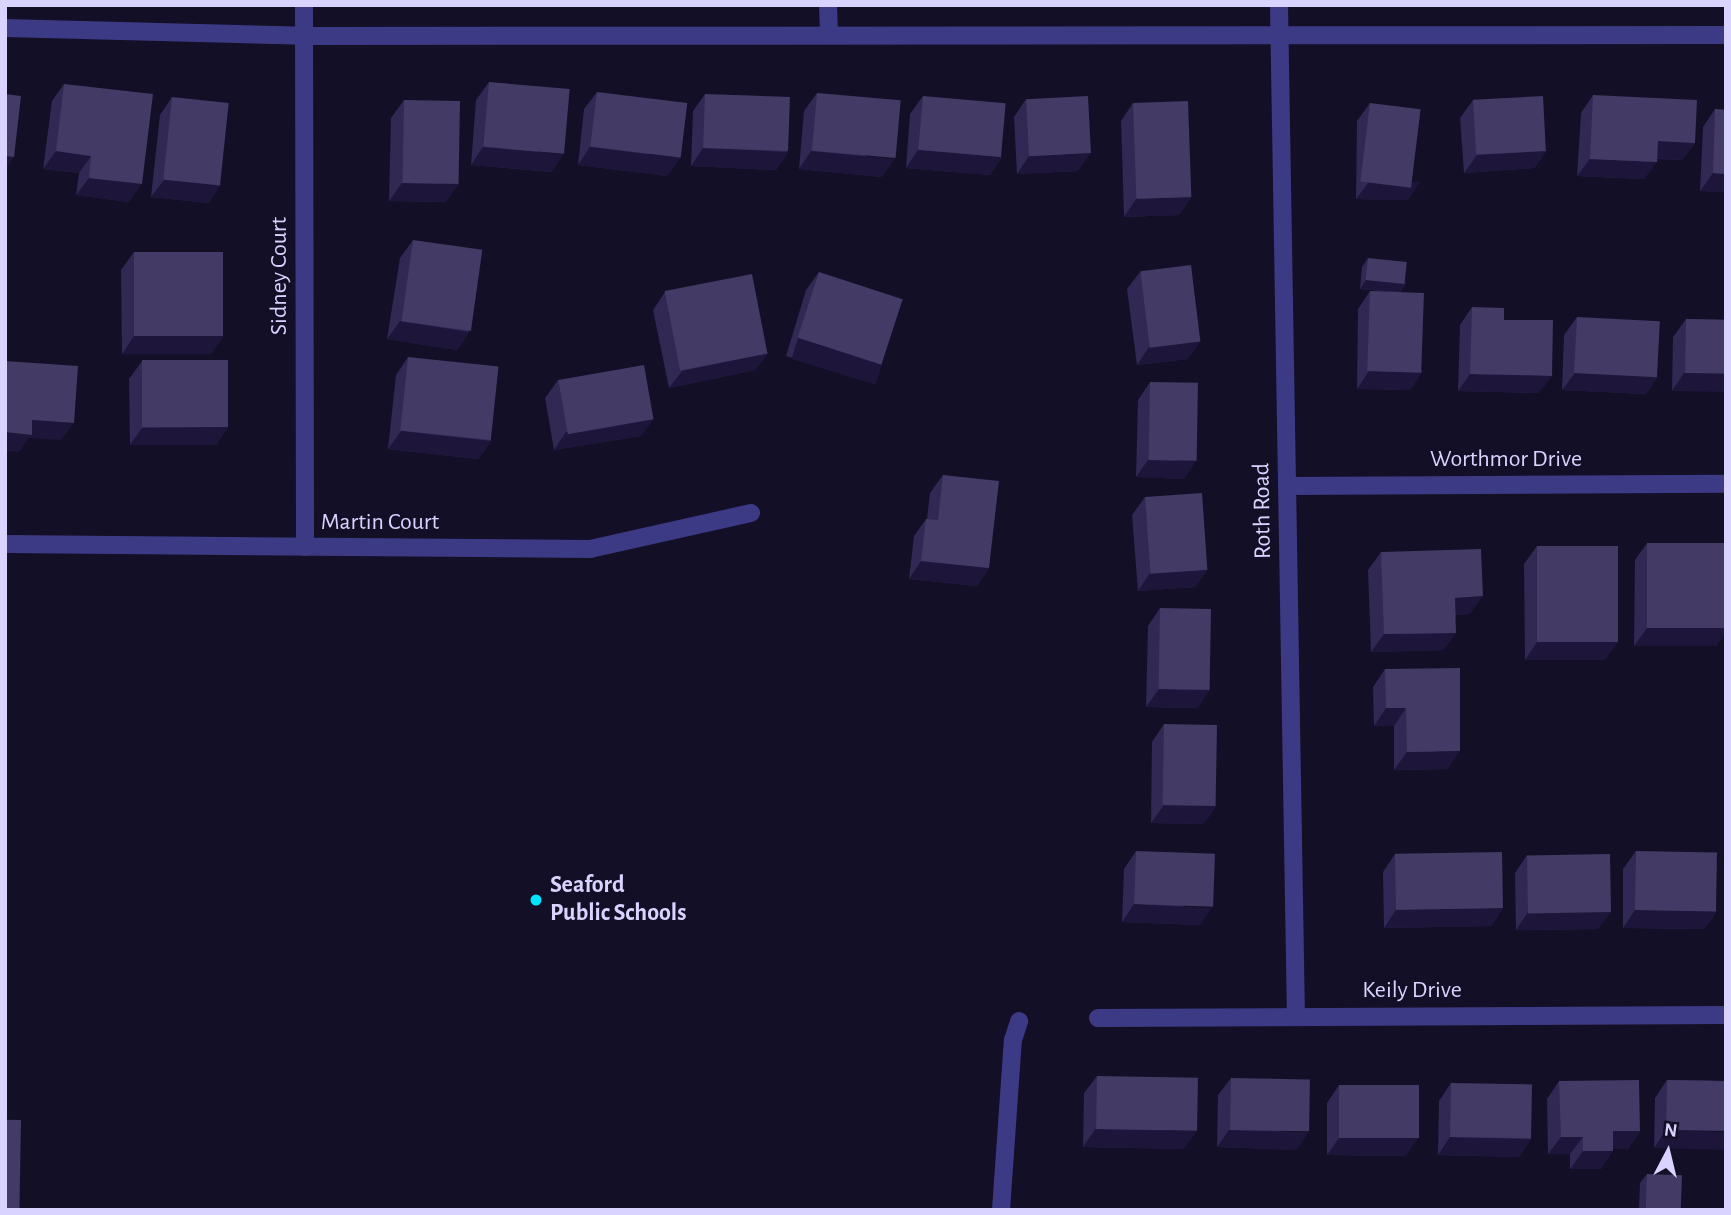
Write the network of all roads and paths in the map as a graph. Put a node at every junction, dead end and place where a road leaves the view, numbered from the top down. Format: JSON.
{"nodes":[{"id":1,"x":304,"y":5,"type":"edge"},
{"id":2,"x":828,"y":5,"type":"edge"},
{"id":3,"x":1279,"y":5,"type":"edge"},
{"id":4,"x":5,"y":28,"type":"edge"},
{"id":5,"x":829,"y":35,"type":"junction"},
{"id":6,"x":1280,"y":35,"type":"junction"},
{"id":7,"x":1726,"y":35,"type":"edge"},
{"id":8,"x":304,"y":36,"type":"junction"},
{"id":9,"x":1726,"y":484,"type":"edge"},
{"id":10,"x":1287,"y":486,"type":"junction"},
{"id":11,"x":751,"y":513,"type":"dead end"},
{"id":12,"x":5,"y":544,"type":"edge"},
{"id":13,"x":305,"y":547,"type":"junction"},
{"id":14,"x":1726,"y":1015,"type":"edge"},
{"id":15,"x":1296,"y":1016,"type":"junction"},
{"id":16,"x":1098,"y":1018,"type":"dead end"},
{"id":17,"x":1018,"y":1021,"type":"dead end"},
{"id":18,"x":1001,"y":1210,"type":"edge"}],
"edges":[{"from":1,"to":8,"type":"street","name":"Sidney Court"},
{"from":2,"to":5,"type":"street"},
{"from":3,"to":6,"type":"street","name":"Roth Road"},
{"from":4,"to":8,"type":"street"},
{"from":5,"to":6,"type":"street"},
{"from":5,"to":8,"type":"street"},
{"from":6,"to":7,"type":"street"},
{"from":6,"to":10,"type":"street","name":"Roth Road"},
{"from":8,"to":13,"type":"street","name":"Sidney Court"},
{"from":9,"to":10,"type":"street","name":"Worthmor Drive"},
{"from":10,"to":15,"type":"street","name":"Roth Road"},
{"from":11,"to":13,"type":"street","name":"Martin Court"},
{"from":12,"to":13,"type":"street","name":"Martin Court"},
{"from":14,"to":15,"type":"street","name":"Keily Drive"},
{"from":15,"to":16,"type":"street","name":"Keily Drive"},
{"from":17,"to":18,"type":"street"}]}
